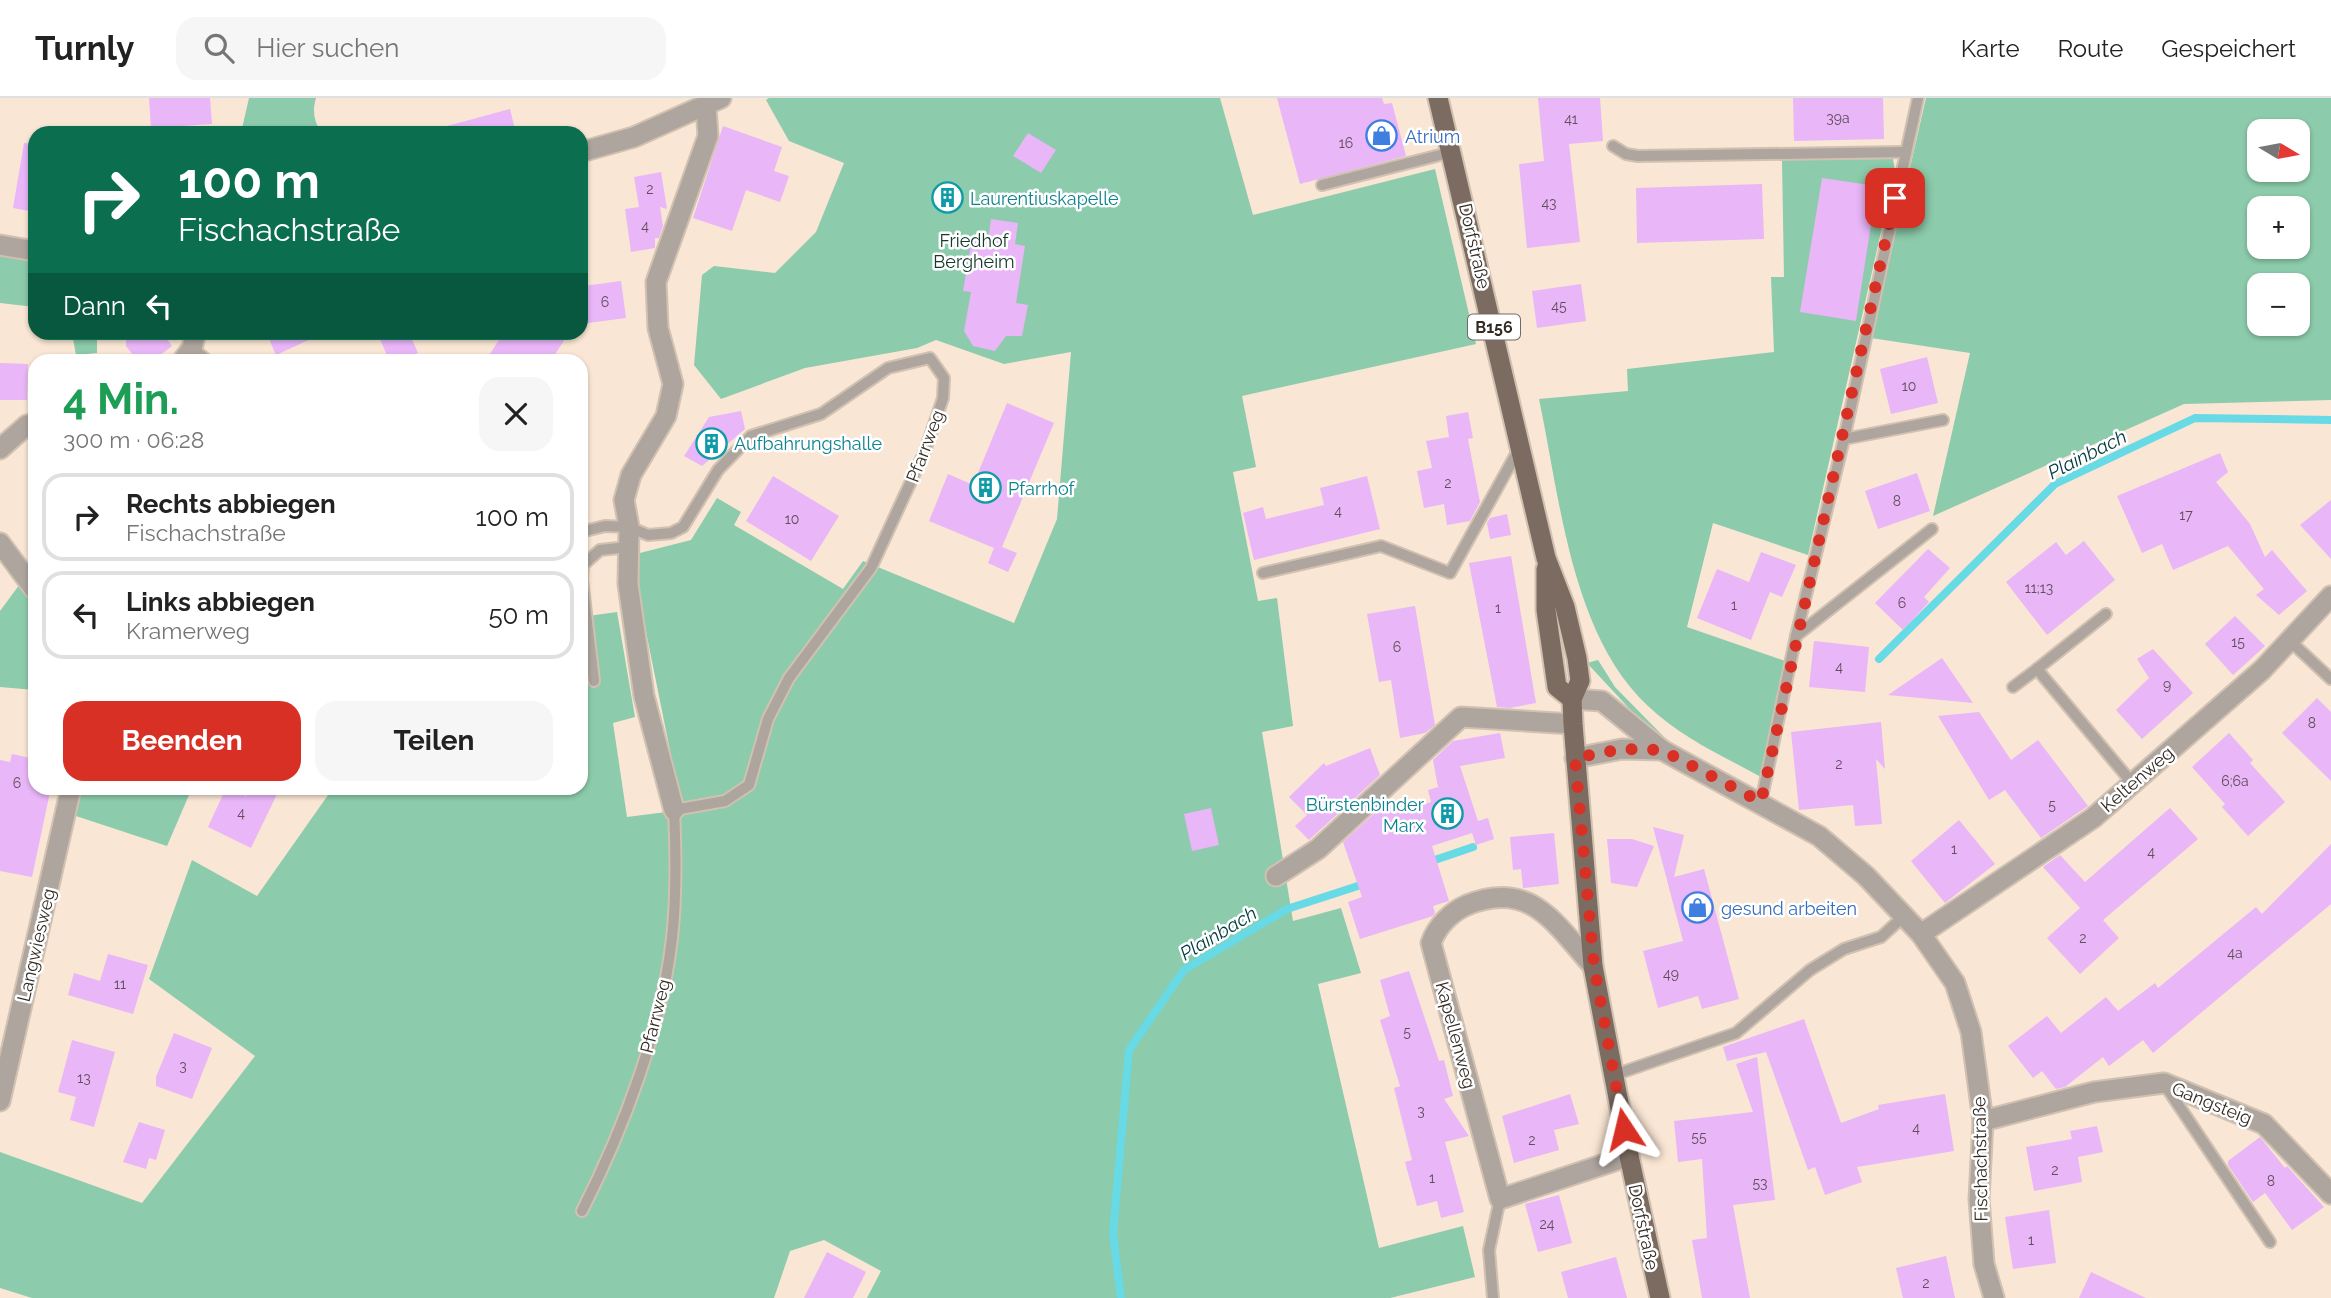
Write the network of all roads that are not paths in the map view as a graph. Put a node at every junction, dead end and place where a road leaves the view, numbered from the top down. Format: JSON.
{"nodes":[{"id":1,"x":1438,"y":98,"type":"edge"},
{"id":2,"x":1918,"y":98,"type":"edge"},
{"id":3,"x":714,"y":102,"type":"edge"},
{"id":4,"x":1613,"y":146,"type":"dead end"},
{"id":5,"x":588,"y":150,"type":"edge"},
{"id":6,"x":1452,"y":152,"type":"junction"},
{"id":7,"x":1905,"y":152,"type":"junction"},
{"id":8,"x":1322,"y":185,"type":"dead end"},
{"id":9,"x":0,"y":245,"type":"edge"},
{"id":10,"x":28,"y":250,"type":"edge"},
{"id":11,"x":1943,"y":420,"type":"dead end"},
{"id":12,"x":28,"y":425,"type":"edge"},
{"id":13,"x":1843,"y":439,"type":"junction"},
{"id":14,"x":1521,"y":445,"type":"junction"},
{"id":15,"x":0,"y":449,"type":"edge"},
{"id":16,"x":629,"y":527,"type":"junction"},
{"id":17,"x":1931,"y":529,"type":"dead end"},
{"id":18,"x":588,"y":530,"type":"edge"},
{"id":19,"x":0,"y":543,"type":"edge"},
{"id":20,"x":628,"y":547,"type":"junction"},
{"id":21,"x":588,"y":561,"type":"edge"},
{"id":22,"x":1263,"y":573,"type":"dead end"},
{"id":23,"x":28,"y":581,"type":"edge"},
{"id":24,"x":2331,"y":596,"type":"edge"},
{"id":25,"x":2106,"y":614,"type":"dead end"},
{"id":26,"x":588,"y":630,"type":"edge"},
{"id":27,"x":1796,"y":636,"type":"junction"},
{"id":28,"x":2289,"y":640,"type":"junction"},
{"id":29,"x":2037,"y":669,"type":"junction"},
{"id":30,"x":2331,"y":679,"type":"edge"},
{"id":31,"x":594,"y":681,"type":"dead end"},
{"id":32,"x":2013,"y":687,"type":"dead end"},
{"id":33,"x":1572,"y":699,"type":"junction"},
{"id":34,"x":1573,"y":724,"type":"junction"},
{"id":35,"x":1662,"y":750,"type":"junction"},
{"id":36,"x":1575,"y":758,"type":"junction"},
{"id":37,"x":2133,"y":784,"type":"junction"},
{"id":38,"x":69,"y":795,"type":"edge"},
{"id":39,"x":1761,"y":802,"type":"junction"},
{"id":40,"x":674,"y":810,"type":"junction"},
{"id":41,"x":1276,"y":876,"type":"dead end"},
{"id":42,"x":1904,"y":916,"type":"junction"},
{"id":43,"x":1921,"y":934,"type":"junction"},
{"id":44,"x":1594,"y":966,"type":"junction"},
{"id":45,"x":1614,"y":1075,"type":"junction"},
{"id":46,"x":2164,"y":1083,"type":"junction"},
{"id":47,"x":0,"y":1101,"type":"edge"},
{"id":48,"x":1983,"y":1121,"type":"junction"},
{"id":49,"x":1629,"y":1156,"type":"junction"},
{"id":50,"x":2331,"y":1194,"type":"edge"},
{"id":51,"x":1500,"y":1199,"type":"junction"},
{"id":52,"x":582,"y":1211,"type":"dead end"},
{"id":53,"x":2270,"y":1242,"type":"dead end"},
{"id":54,"x":1493,"y":1298,"type":"edge"},
{"id":55,"x":1660,"y":1298,"type":"edge"},
{"id":56,"x":1994,"y":1298,"type":"edge"}],
"edges":[{"from":1,"to":6,"type":"main road","name":"Dorfstraße","number":"B156"},
{"from":2,"to":7,"type":"lane"},
{"from":3,"to":5,"type":"street"},
{"from":3,"to":16,"type":"street","name":"Pfarrweg"},
{"from":4,"to":7,"type":"lane"},
{"from":6,"to":8,"type":"lane"},
{"from":6,"to":14,"type":"main road","name":"Dorfstraße","number":"B156"},
{"from":7,"to":13,"type":"lane"},
{"from":9,"to":10,"type":"street"},
{"from":11,"to":13,"type":"lane"},
{"from":12,"to":15,"type":"street"},
{"from":13,"to":27,"type":"lane"},
{"from":14,"to":22,"type":"lane"},
{"from":14,"to":33,"type":"main road","name":"Dorfstraße","number":"B156"},
{"from":16,"to":18,"type":"lane"},
{"from":16,"to":20,"type":"street","name":"Pfarrweg"},
{"from":16,"to":40,"type":"lane","name":"Pfarrweg"},
{"from":17,"to":27,"type":"lane"},
{"from":19,"to":23,"type":"street"},
{"from":20,"to":21,"type":"lane"},
{"from":20,"to":40,"type":"street","name":"Pfarrweg"},
{"from":24,"to":28,"type":"street","name":"Keltenweg"},
{"from":25,"to":29,"type":"lane"},
{"from":26,"to":31,"type":"lane"},
{"from":27,"to":39,"type":"lane"},
{"from":28,"to":30,"type":"lane"},
{"from":28,"to":37,"type":"street","name":"Keltenweg"},
{"from":29,"to":32,"type":"lane"},
{"from":29,"to":37,"type":"lane"},
{"from":33,"to":34,"type":"main road","name":"Dorfstraße","number":"B156"},
{"from":33,"to":35,"type":"street","name":"Fischachstraße"},
{"from":34,"to":36,"type":"main road","name":"Dorfstraße","number":"B156"},
{"from":34,"to":41,"type":"street"},
{"from":35,"to":36,"type":"street","name":"Fischachstraße"},
{"from":35,"to":39,"type":"street","name":"Fischachstraße"},
{"from":36,"to":44,"type":"main road","name":"Dorfstraße","number":"B156"},
{"from":37,"to":43,"type":"street","name":"Keltenweg"},
{"from":38,"to":47,"type":"street","name":"Langwiesweg"},
{"from":39,"to":42,"type":"street","name":"Fischachstraße"},
{"from":40,"to":52,"type":"lane","name":"Pfarrweg"},
{"from":42,"to":43,"type":"street","name":"Fischachstraße"},
{"from":42,"to":45,"type":"lane"},
{"from":43,"to":48,"type":"street","name":"Fischachstraße"},
{"from":44,"to":45,"type":"main road","name":"Dorfstraße","number":"B156"},
{"from":44,"to":51,"type":"street","name":"Kapellenweg"},
{"from":45,"to":49,"type":"main road","name":"Dorfstraße","number":"B156"},
{"from":46,"to":48,"type":"street","name":"Gangsteig"},
{"from":46,"to":50,"type":"street","name":"Gangsteig"},
{"from":46,"to":53,"type":"lane"},
{"from":48,"to":56,"type":"street","name":"Fischachstraße"},
{"from":49,"to":51,"type":"street"},
{"from":49,"to":55,"type":"main road","name":"Dorfstraße","number":"B156"},
{"from":51,"to":54,"type":"lane"}]}
